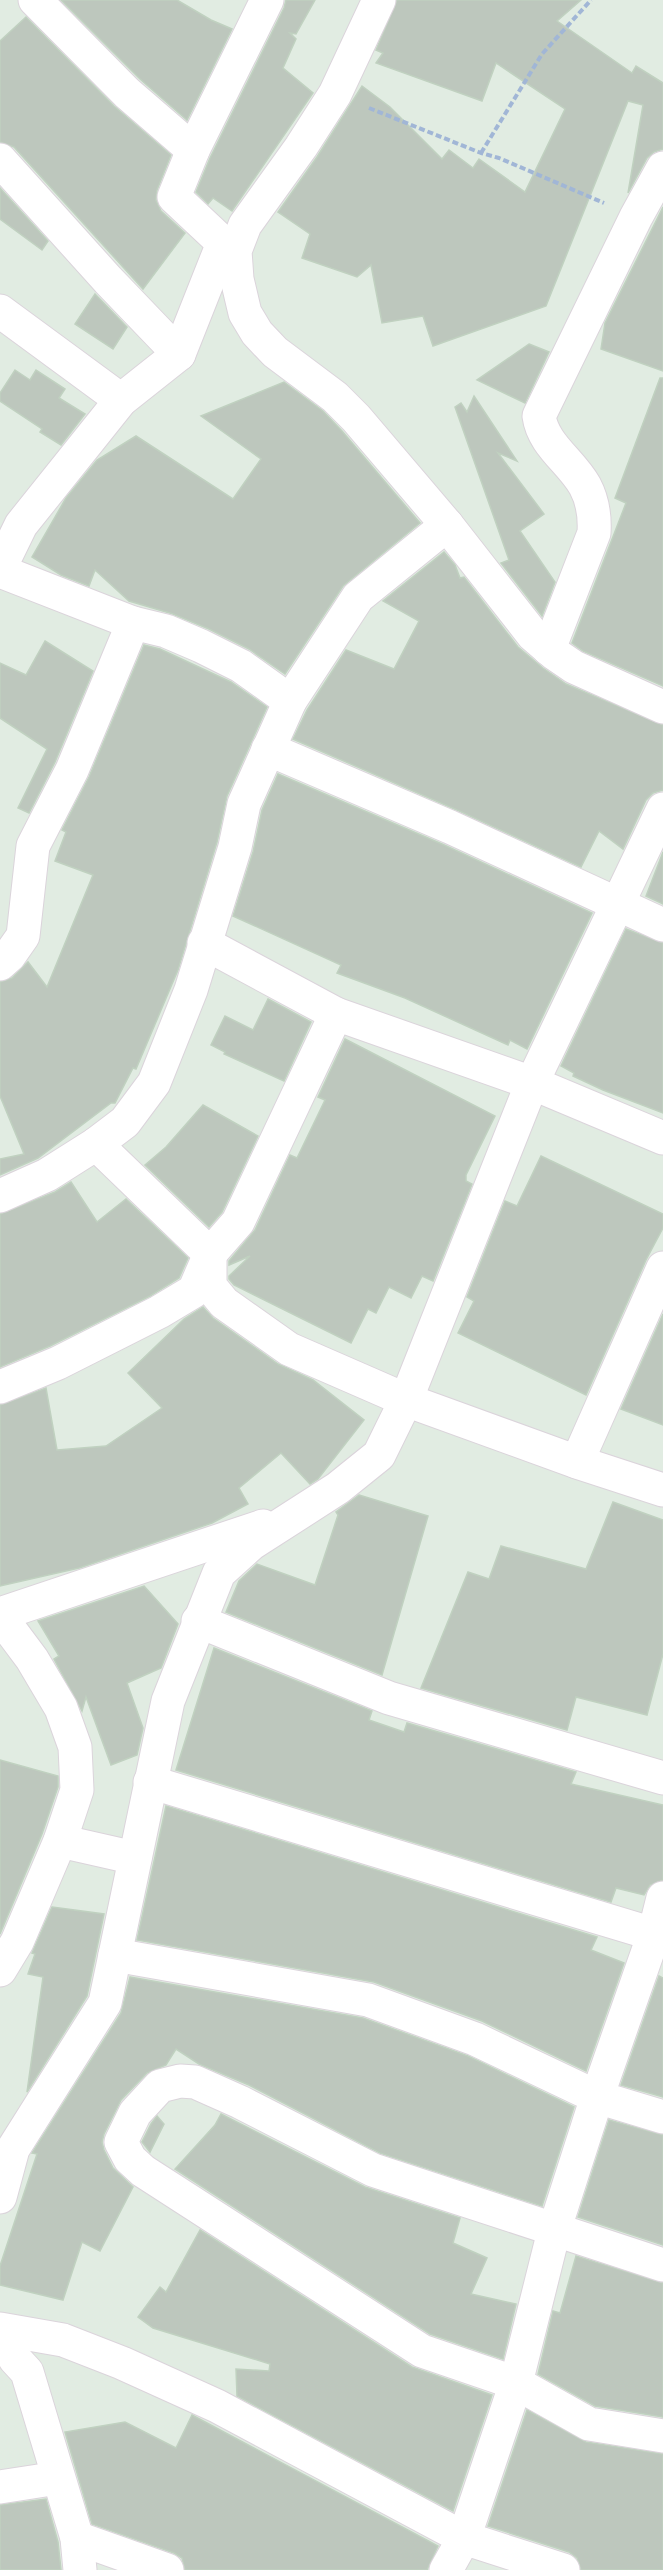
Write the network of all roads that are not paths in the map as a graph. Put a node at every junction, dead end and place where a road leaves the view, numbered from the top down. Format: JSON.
{"nodes":[{"id":1,"x":35,"y":0,"type":"edge"},
{"id":2,"x":379,"y":0,"type":"edge"},
{"id":3,"x":256,"y":5,"type":"edge"},
{"id":4,"x":193,"y":150,"type":"junction"},
{"id":5,"x":0,"y":160,"type":"edge"},
{"id":6,"x":663,"y":168,"type":"edge"},
{"id":7,"x":0,"y":311,"type":"edge"},
{"id":8,"x":179,"y":354,"type":"junction"},
{"id":9,"x":121,"y":400,"type":"junction"},
{"id":10,"x":11,"y":515,"type":"edge"},
{"id":11,"x":447,"y":525,"type":"junction"},
{"id":12,"x":0,"y":569,"type":"edge"},
{"id":13,"x":133,"y":623,"type":"junction"},
{"id":14,"x":549,"y":649,"type":"junction"},
{"id":15,"x":290,"y":701,"type":"junction"},
{"id":16,"x":663,"y":708,"type":"edge"},
{"id":17,"x":268,"y":749,"type":"junction"},
{"id":18,"x":663,"y":808,"type":"edge"},
{"id":19,"x":617,"y":903,"type":"junction"},
{"id":20,"x":663,"y":925,"type":"edge"},
{"id":21,"x":204,"y":943,"type":"junction"},
{"id":22,"x":0,"y":964,"type":"edge"},
{"id":23,"x":336,"y":1014,"type":"junction"},
{"id":24,"x":532,"y":1083,"type":"junction"},
{"id":25,"x":663,"y":1138,"type":"edge"},
{"id":26,"x":96,"y":1144,"type":"junction"},
{"id":27,"x":0,"y":1196,"type":"edge"},
{"id":28,"x":210,"y":1254,"type":"junction"},
{"id":29,"x":663,"y":1268,"type":"edge"},
{"id":30,"x":0,"y":1387,"type":"edge"},
{"id":31,"x":406,"y":1400,"type":"junction"},
{"id":32,"x":577,"y":1462,"type":"junction"},
{"id":33,"x":663,"y":1490,"type":"edge"},
{"id":34,"x":293,"y":1516,"type":"junction"},
{"id":35,"x":0,"y":1615,"type":"edge"},
{"id":36,"x":198,"y":1621,"type":"junction"},
{"id":37,"x":663,"y":1778,"type":"edge"},
{"id":38,"x":150,"y":1782,"type":"junction"},
{"id":39,"x":60,"y":1841,"type":"junction"},
{"id":40,"x":135,"y":1858,"type":"junction"},
{"id":41,"x":663,"y":1898,"type":"edge"},
{"id":42,"x":658,"y":1936,"type":"edge"},
{"id":43,"x":115,"y":1954,"type":"junction"},
{"id":44,"x":0,"y":1970,"type":"edge"},
{"id":45,"x":597,"y":2097,"type":"junction"},
{"id":46,"x":663,"y":2117,"type":"edge"},
{"id":47,"x":0,"y":2198,"type":"edge"},
{"id":48,"x":554,"y":2231,"type":"junction"},
{"id":49,"x":663,"y":2265,"type":"edge"},
{"id":50,"x":0,"y":2330,"type":"edge"},
{"id":51,"x":13,"y":2375,"type":"edge"},
{"id":52,"x":516,"y":2383,"type":"junction"},
{"id":53,"x":663,"y":2436,"type":"edge"},
{"id":54,"x":58,"y":2478,"type":"junction"},
{"id":55,"x":0,"y":2487,"type":"edge"},
{"id":56,"x":77,"y":2538,"type":"junction"},
{"id":57,"x":464,"y":2538,"type":"junction"},
{"id":58,"x":80,"y":2570,"type":"edge"},
{"id":59,"x":167,"y":2570,"type":"edge"},
{"id":60,"x":446,"y":2570,"type":"edge"},
{"id":61,"x":563,"y":2570,"type":"edge"}],
"edges":[{"from":1,"to":4,"type":"street"},
{"from":2,"to":11,"type":"street"},
{"from":3,"to":4,"type":"street"},
{"from":4,"to":8,"type":"street"},
{"from":5,"to":8,"type":"street"},
{"from":6,"to":14,"type":"street"},
{"from":7,"to":9,"type":"street"},
{"from":8,"to":9,"type":"street"},
{"from":9,"to":10,"type":"street"},
{"from":10,"to":12,"type":"street"},
{"from":11,"to":14,"type":"street"},
{"from":11,"to":15,"type":"street"},
{"from":12,"to":13,"type":"street"},
{"from":13,"to":15,"type":"street"},
{"from":13,"to":22,"type":"street"},
{"from":14,"to":16,"type":"street"},
{"from":15,"to":17,"type":"street"},
{"from":17,"to":19,"type":"street"},
{"from":17,"to":21,"type":"street"},
{"from":18,"to":19,"type":"street"},
{"from":19,"to":20,"type":"street"},
{"from":19,"to":24,"type":"street"},
{"from":21,"to":23,"type":"street"},
{"from":21,"to":26,"type":"street"},
{"from":23,"to":24,"type":"street"},
{"from":23,"to":28,"type":"street"},
{"from":24,"to":25,"type":"street"},
{"from":24,"to":31,"type":"street"},
{"from":26,"to":27,"type":"street"},
{"from":26,"to":28,"type":"street"},
{"from":28,"to":30,"type":"street"},
{"from":28,"to":31,"type":"street"},
{"from":29,"to":32,"type":"street"},
{"from":31,"to":32,"type":"street"},
{"from":31,"to":34,"type":"street"},
{"from":32,"to":33,"type":"street"},
{"from":34,"to":35,"type":"street"},
{"from":34,"to":36,"type":"street"},
{"from":35,"to":39,"type":"street"},
{"from":36,"to":37,"type":"street"},
{"from":36,"to":38,"type":"street"},
{"from":38,"to":40,"type":"street"},
{"from":38,"to":42,"type":"street"},
{"from":39,"to":40,"type":"street"},
{"from":39,"to":44,"type":"street"},
{"from":40,"to":43,"type":"street"},
{"from":41,"to":42,"type":"street"},
{"from":42,"to":45,"type":"street"},
{"from":43,"to":45,"type":"street"},
{"from":43,"to":47,"type":"street"},
{"from":45,"to":46,"type":"street"},
{"from":45,"to":48,"type":"street"},
{"from":48,"to":49,"type":"street"},
{"from":48,"to":52,"type":"street"},
{"from":48,"to":52,"type":"street"},
{"from":50,"to":51,"type":"street"},
{"from":50,"to":57,"type":"street"},
{"from":51,"to":54,"type":"street"},
{"from":52,"to":53,"type":"street"},
{"from":52,"to":57,"type":"street"},
{"from":54,"to":55,"type":"street"},
{"from":54,"to":56,"type":"street"},
{"from":56,"to":58,"type":"street"},
{"from":56,"to":59,"type":"street"},
{"from":57,"to":60,"type":"street"},
{"from":57,"to":61,"type":"street"}]}
